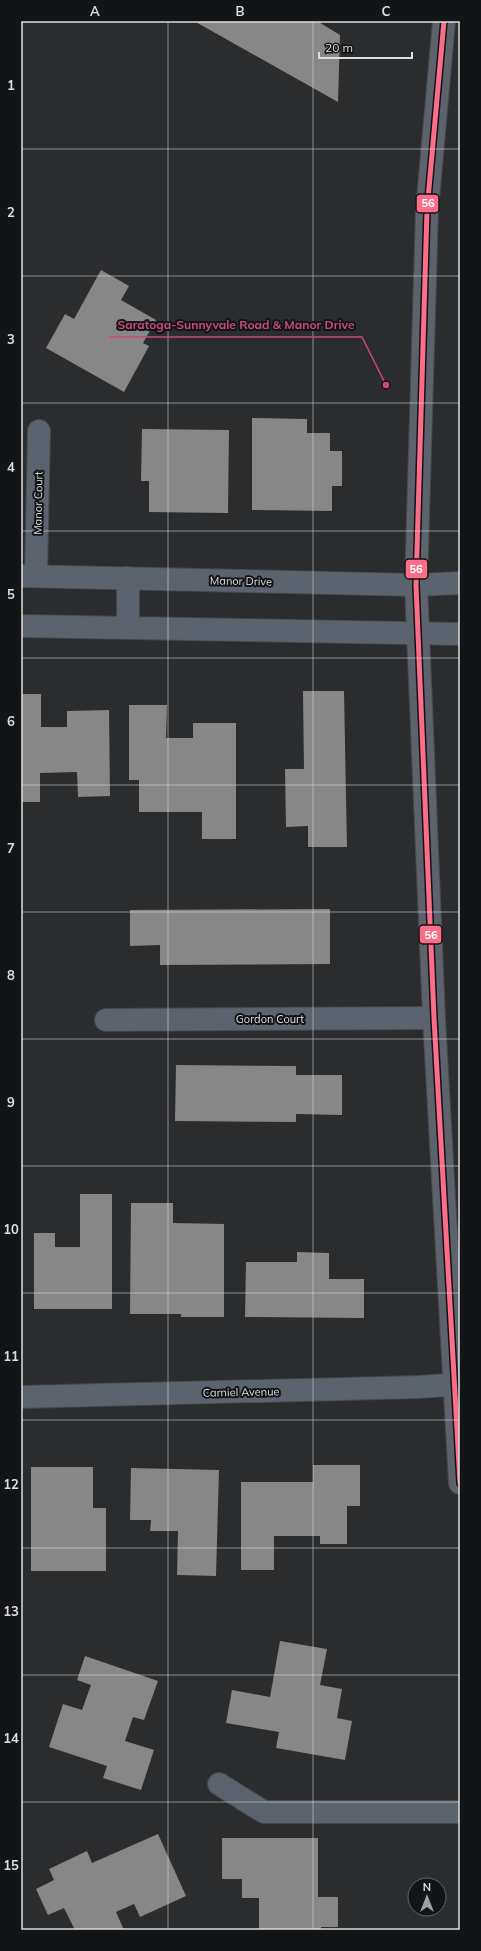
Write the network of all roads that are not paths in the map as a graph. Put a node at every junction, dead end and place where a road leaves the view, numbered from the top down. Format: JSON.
{"nodes":[{"id":1,"x":444,"y":21,"type":"edge"},
{"id":2,"x":40,"y":431,"type":"dead end"},
{"id":3,"x":29,"y":576,"type":"edge"},
{"id":4,"x":128,"y":578,"type":"junction"},
{"id":5,"x":460,"y":583,"type":"edge"},
{"id":6,"x":416,"y":585,"type":"junction"},
{"id":7,"x":21,"y":626,"type":"edge"},
{"id":8,"x":128,"y":627,"type":"junction"},
{"id":9,"x":418,"y":633,"type":"junction"},
{"id":10,"x":460,"y":634,"type":"edge"},
{"id":11,"x":434,"y":1018,"type":"junction"},
{"id":12,"x":106,"y":1020,"type":"dead end"},
{"id":13,"x":458,"y":1384,"type":"edge"},
{"id":14,"x":21,"y":1397,"type":"edge"},
{"id":15,"x":460,"y":1484,"type":"edge"},
{"id":16,"x":219,"y":1784,"type":"dead end"},
{"id":17,"x":460,"y":1812,"type":"edge"}],
"edges":[{"from":1,"to":6,"type":"main road"},
{"from":2,"to":3,"type":"street","name":"Manor Court"},
{"from":3,"to":4,"type":"street","name":"Manor Drive"},
{"from":4,"to":6,"type":"street","name":"Manor Drive"},
{"from":4,"to":8,"type":"street"},
{"from":5,"to":6,"type":"street","name":"Manor Drive"},
{"from":6,"to":9,"type":"main road"},
{"from":7,"to":8,"type":"street"},
{"from":8,"to":9,"type":"street"},
{"from":9,"to":10,"type":"street"},
{"from":9,"to":11,"type":"main road"},
{"from":11,"to":12,"type":"street","name":"Gordon Court"},
{"from":11,"to":13,"type":"main road"},
{"from":13,"to":14,"type":"street","name":"Carniel Avenue"},
{"from":13,"to":15,"type":"main road"},
{"from":16,"to":17,"type":"street"}]}
